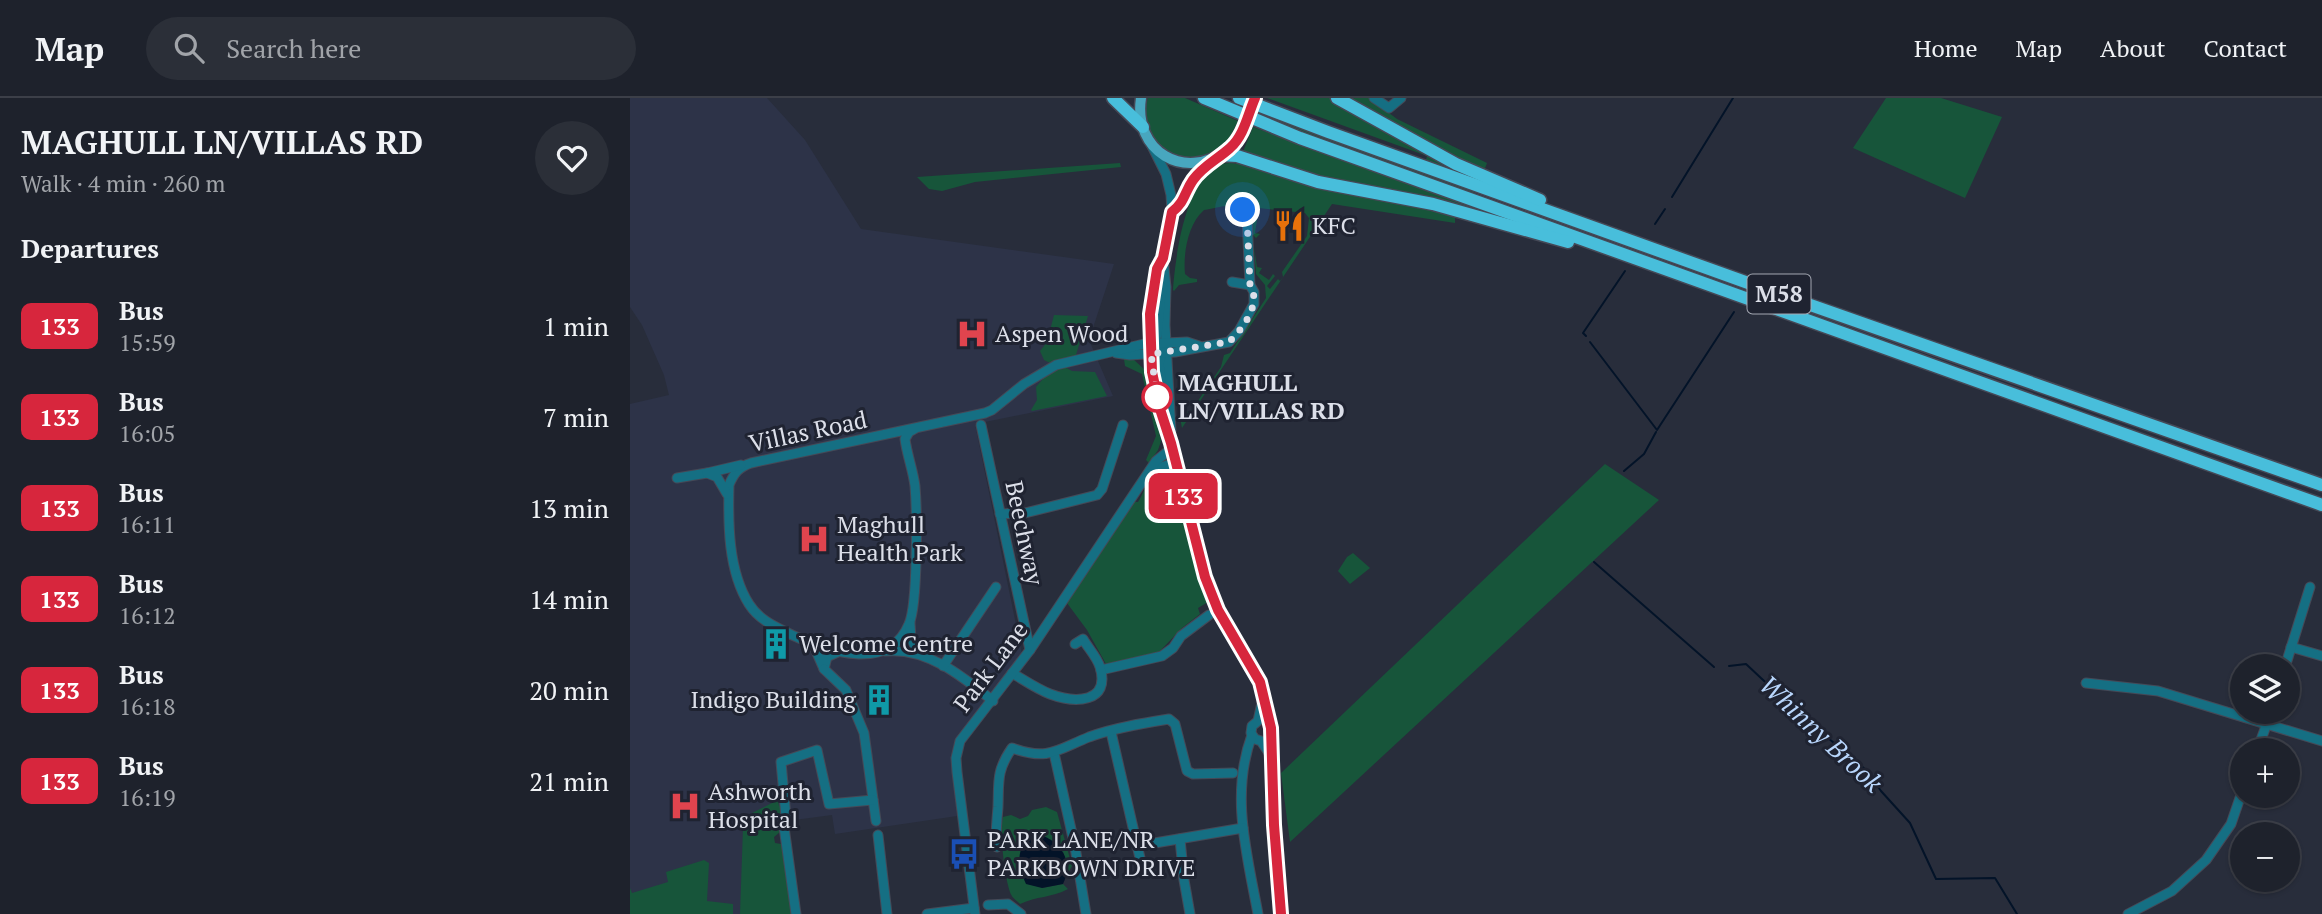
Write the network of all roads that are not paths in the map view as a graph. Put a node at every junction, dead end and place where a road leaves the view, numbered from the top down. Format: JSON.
{"nodes":[{"id":1,"x":1113,"y":98,"type":"edge"},
{"id":2,"x":1141,"y":98,"type":"edge"},
{"id":3,"x":1204,"y":98,"type":"edge"},
{"id":4,"x":1239,"y":98,"type":"edge"},
{"id":5,"x":1255,"y":98,"type":"edge"},
{"id":6,"x":1337,"y":98,"type":"edge"},
{"id":7,"x":1374,"y":98,"type":"edge"},
{"id":8,"x":1401,"y":98,"type":"edge"},
{"id":9,"x":1143,"y":127,"type":"junction"},
{"id":10,"x":1151,"y":145,"type":"junction"},
{"id":11,"x":1217,"y":157,"type":"junction"},
{"id":12,"x":1243,"y":210,"type":"dead end"},
{"id":13,"x":1172,"y":212,"type":"junction"},
{"id":14,"x":1633,"y":242,"type":"junction"},
{"id":15,"x":1163,"y":258,"type":"junction"},
{"id":16,"x":1676,"y":274,"type":"junction"},
{"id":17,"x":1165,"y":277,"type":"junction"},
{"id":18,"x":1233,"y":282,"type":"dead end"},
{"id":19,"x":1250,"y":285,"type":"junction"},
{"id":20,"x":1166,"y":342,"type":"junction"},
{"id":21,"x":1152,"y":343,"type":"junction"},
{"id":22,"x":1199,"y":346,"type":"junction"},
{"id":23,"x":1112,"y":353,"type":"junction"},
{"id":24,"x":1164,"y":353,"type":"junction"},
{"id":25,"x":1151,"y":354,"type":"junction"},
{"id":26,"x":981,"y":425,"type":"dead end"},
{"id":27,"x":1124,"y":425,"type":"dead end"},
{"id":28,"x":1166,"y":426,"type":"junction"},
{"id":29,"x":901,"y":436,"type":"junction"},
{"id":30,"x":1172,"y":446,"type":"junction"},
{"id":31,"x":1176,"y":462,"type":"junction"},
{"id":32,"x":750,"y":463,"type":"junction"},
{"id":33,"x":1150,"y":471,"type":"junction"},
{"id":34,"x":706,"y":472,"type":"junction"},
{"id":35,"x":677,"y":478,"type":"dead end"},
{"id":36,"x":2322,"y":485,"type":"edge"},
{"id":37,"x":729,"y":499,"type":"junction"},
{"id":38,"x":2322,"y":505,"type":"edge"},
{"id":39,"x":1000,"y":514,"type":"junction"},
{"id":40,"x":996,"y":587,"type":"dead end"},
{"id":41,"x":2310,"y":587,"type":"dead end"},
{"id":42,"x":1209,"y":615,"type":"dead end"},
{"id":43,"x":909,"y":623,"type":"junction"},
{"id":44,"x":813,"y":644,"type":"junction"},
{"id":45,"x":1075,"y":644,"type":"dead end"},
{"id":46,"x":2291,"y":647,"type":"junction"},
{"id":47,"x":1030,"y":650,"type":"junction"},
{"id":48,"x":840,"y":652,"type":"junction"},
{"id":49,"x":880,"y":652,"type":"junction"},
{"id":50,"x":919,"y":653,"type":"junction"},
{"id":51,"x":2289,"y":654,"type":"edge"},
{"id":52,"x":2322,"y":656,"type":"edge"},
{"id":53,"x":943,"y":666,"type":"junction"},
{"id":54,"x":824,"y":669,"type":"junction"},
{"id":55,"x":1101,"y":670,"type":"junction"},
{"id":56,"x":1012,"y":673,"type":"junction"},
{"id":57,"x":2086,"y":683,"type":"dead end"},
{"id":58,"x":1263,"y":697,"type":"junction"},
{"id":59,"x":993,"y":701,"type":"junction"},
{"id":60,"x":1258,"y":721,"type":"junction"},
{"id":61,"x":1269,"y":724,"type":"junction"},
{"id":62,"x":2267,"y":725,"type":"junction"},
{"id":63,"x":1111,"y":732,"type":"junction"},
{"id":64,"x":1271,"y":735,"type":"junction"},
{"id":65,"x":2262,"y":738,"type":"edge"},
{"id":66,"x":1257,"y":739,"type":"junction"},
{"id":67,"x":2322,"y":741,"type":"edge"},
{"id":68,"x":1054,"y":753,"type":"junction"},
{"id":69,"x":1271,"y":756,"type":"junction"},
{"id":70,"x":1233,"y":773,"type":"dead end"},
{"id":71,"x":873,"y":800,"type":"junction"},
{"id":72,"x":2236,"y":808,"type":"edge"},
{"id":73,"x":786,"y":817,"type":"dead end"},
{"id":74,"x":876,"y":821,"type":"dead end"},
{"id":75,"x":784,"y":827,"type":"dead end"},
{"id":76,"x":1243,"y":828,"type":"junction"},
{"id":77,"x":878,"y":835,"type":"dead end"},
{"id":78,"x":1180,"y":839,"type":"junction"},
{"id":79,"x":993,"y":842,"type":"dead end"},
{"id":80,"x":1137,"y":846,"type":"junction"},
{"id":81,"x":1143,"y":871,"type":"dead end"},
{"id":82,"x":988,"y":905,"type":"dead end"},
{"id":83,"x":975,"y":911,"type":"edge"},
{"id":84,"x":796,"y":914,"type":"edge"},
{"id":85,"x":887,"y":914,"type":"edge"},
{"id":86,"x":927,"y":914,"type":"edge"},
{"id":87,"x":1021,"y":914,"type":"edge"},
{"id":88,"x":1086,"y":914,"type":"edge"},
{"id":89,"x":1190,"y":914,"type":"edge"},
{"id":90,"x":1258,"y":914,"type":"edge"},
{"id":91,"x":1282,"y":914,"type":"edge"},
{"id":92,"x":2128,"y":914,"type":"edge"}],
"edges":[{"from":1,"to":9,"type":"highway"},
{"from":2,"to":9,"type":"main road"},
{"from":3,"to":16,"type":"highway","number":"M58"},
{"from":4,"to":14,"type":"highway","number":"M58"},
{"from":5,"to":11,"type":"main road","bridge":true},
{"from":6,"to":14,"type":"highway","number":"M58"},
{"from":7,"to":8,"type":"street"},
{"from":9,"to":10,"type":"main road"},
{"from":10,"to":11,"type":"main road"},
{"from":10,"to":13,"type":"street"},
{"from":11,"to":13,"type":"street"},
{"from":11,"to":16,"type":"highway","number":"M58"},
{"from":12,"to":19,"type":"street","name":"Villas Road"},
{"from":13,"to":15,"type":"street"},
{"from":14,"to":36,"type":"highway","number":"M58"},
{"from":15,"to":17,"type":"street"},
{"from":15,"to":21,"type":"street"},
{"from":16,"to":38,"type":"highway","number":"M58"},
{"from":17,"to":20,"type":"street"},
{"from":17,"to":21,"type":"street"},
{"from":18,"to":19,"type":"street"},
{"from":19,"to":22,"type":"street","name":"Villas Road"},
{"from":20,"to":21,"type":"street","name":"Villas Road"},
{"from":20,"to":22,"type":"street","name":"Villas Road"},
{"from":20,"to":24,"type":"street"},
{"from":21,"to":23,"type":"street","name":"Villas Road"},
{"from":21,"to":25,"type":"street"},
{"from":22,"to":24,"type":"street","name":"Villas Road"},
{"from":23,"to":25,"type":"street","name":"Villas Road"},
{"from":23,"to":29,"type":"street","name":"Villas Road"},
{"from":24,"to":25,"type":"street","name":"Villas Road"},
{"from":24,"to":28,"type":"street"},
{"from":24,"to":30,"type":"street"},
{"from":25,"to":28,"type":"street"},
{"from":26,"to":39,"type":"street","name":"Beechway"},
{"from":27,"to":39,"type":"street"},
{"from":28,"to":30,"type":"street"},
{"from":29,"to":32,"type":"street","name":"Villas Road"},
{"from":29,"to":43,"type":"street","name":"Villas Road"},
{"from":30,"to":31,"type":"street"},
{"from":30,"to":33,"type":"street","name":"Park Lane"},
{"from":31,"to":33,"type":"street"},
{"from":31,"to":58,"type":"street"},
{"from":32,"to":34,"type":"street"},
{"from":32,"to":37,"type":"street","name":"Villas Road"},
{"from":33,"to":47,"type":"street","name":"Park Lane"},
{"from":34,"to":35,"type":"street"},
{"from":34,"to":37,"type":"street"},
{"from":37,"to":44,"type":"street","name":"Villas Road"},
{"from":39,"to":47,"type":"street","name":"Beechway"},
{"from":40,"to":53,"type":"street"},
{"from":41,"to":46,"type":"street"},
{"from":42,"to":55,"type":"street"},
{"from":43,"to":49,"type":"street"},
{"from":43,"to":50,"type":"street"},
{"from":44,"to":48,"type":"street","name":"Villas Road"},
{"from":44,"to":54,"type":"street"},
{"from":45,"to":55,"type":"street"},
{"from":46,"to":51,"type":"street"},
{"from":46,"to":52,"type":"street"},
{"from":47,"to":56,"type":"street","name":"Park Lane"},
{"from":48,"to":49,"type":"street","name":"Villas Road"},
{"from":48,"to":54,"type":"street"},
{"from":49,"to":50,"type":"street","name":"Villas Road"},
{"from":50,"to":53,"type":"street"},
{"from":53,"to":59,"type":"street"},
{"from":54,"to":71,"type":"street"},
{"from":55,"to":56,"type":"street"},
{"from":56,"to":59,"type":"street","name":"Park Lane"},
{"from":57,"to":62,"type":"street"},
{"from":58,"to":60,"type":"street"},
{"from":58,"to":61,"type":"street"},
{"from":59,"to":83,"type":"street","name":"Park Lane"},
{"from":60,"to":61,"type":"street"},
{"from":60,"to":66,"type":"street"},
{"from":61,"to":64,"type":"street"},
{"from":62,"to":65,"type":"street"},
{"from":62,"to":67,"type":"street"},
{"from":63,"to":68,"type":"street"},
{"from":63,"to":70,"type":"street"},
{"from":63,"to":80,"type":"street"},
{"from":64,"to":66,"type":"street"},
{"from":64,"to":69,"type":"street"},
{"from":66,"to":69,"type":"street"},
{"from":66,"to":76,"type":"street"},
{"from":68,"to":79,"type":"street"},
{"from":68,"to":88,"type":"street"},
{"from":69,"to":91,"type":"street"},
{"from":71,"to":73,"type":"street"},
{"from":71,"to":74,"type":"street"},
{"from":72,"to":92,"type":"street"},
{"from":75,"to":84,"type":"street"},
{"from":76,"to":78,"type":"street"},
{"from":76,"to":90,"type":"street"},
{"from":77,"to":85,"type":"street"},
{"from":78,"to":80,"type":"street"},
{"from":78,"to":89,"type":"street"},
{"from":80,"to":81,"type":"street"},
{"from":82,"to":87,"type":"street"},
{"from":83,"to":86,"type":"street"}]}
